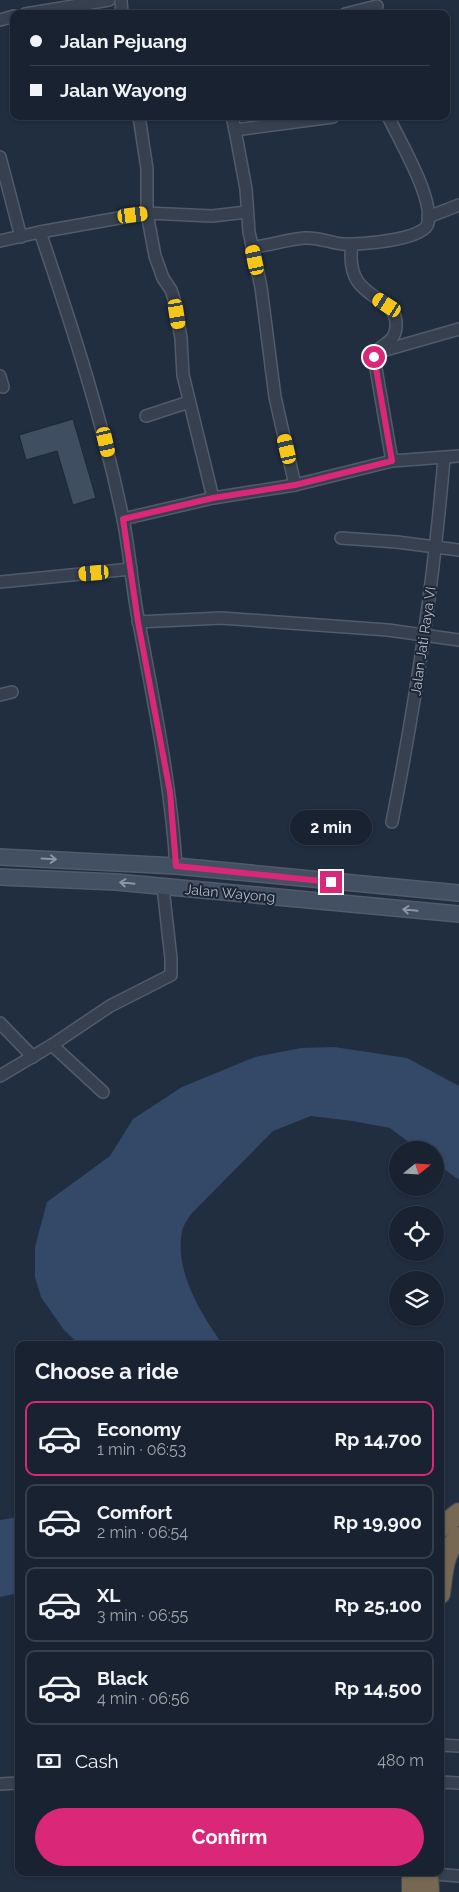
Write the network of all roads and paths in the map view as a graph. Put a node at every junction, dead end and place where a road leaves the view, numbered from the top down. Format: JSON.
{"nodes":[{"id":1,"x":109,"y":0,"type":"edge"},
{"id":2,"x":377,"y":7,"type":"edge"},
{"id":3,"x":49,"y":10,"type":"edge"},
{"id":4,"x":363,"y":10,"type":"edge"},
{"id":5,"x":140,"y":120,"type":"edge"},
{"id":6,"x":233,"y":120,"type":"edge"},
{"id":7,"x":311,"y":120,"type":"edge"},
{"id":8,"x":390,"y":120,"type":"edge"},
{"id":9,"x":236,"y":130,"type":"junction"},
{"id":10,"x":0,"y":157,"type":"edge"},
{"id":11,"x":459,"y":205,"type":"edge"},
{"id":12,"x":247,"y":212,"type":"junction"},
{"id":13,"x":147,"y":213,"type":"junction"},
{"id":14,"x":428,"y":217,"type":"junction"},
{"id":15,"x":40,"y":232,"type":"junction"},
{"id":16,"x":21,"y":237,"type":"junction"},
{"id":17,"x":0,"y":241,"type":"edge"},
{"id":18,"x":352,"y":244,"type":"junction"},
{"id":19,"x":252,"y":247,"type":"junction"},
{"id":20,"x":459,"y":329,"type":"edge"},
{"id":21,"x":375,"y":353,"type":"junction"},
{"id":22,"x":189,"y":402,"type":"junction"},
{"id":23,"x":146,"y":416,"type":"dead end"},
{"id":24,"x":459,"y":456,"type":"edge"},
{"id":25,"x":444,"y":458,"type":"junction"},
{"id":26,"x":392,"y":461,"type":"junction"},
{"id":27,"x":295,"y":485,"type":"junction"},
{"id":28,"x":213,"y":498,"type":"junction"},
{"id":29,"x":123,"y":519,"type":"junction"},
{"id":30,"x":341,"y":538,"type":"dead end"},
{"id":31,"x":437,"y":546,"type":"junction"},
{"id":32,"x":459,"y":550,"type":"edge"},
{"id":33,"x":131,"y":570,"type":"junction"},
{"id":34,"x":0,"y":582,"type":"edge"},
{"id":35,"x":138,"y":622,"type":"junction"},
{"id":36,"x":423,"y":634,"type":"junction"},
{"id":37,"x":459,"y":640,"type":"edge"},
{"id":38,"x":12,"y":692,"type":"dead end"},
{"id":39,"x":0,"y":695,"type":"edge"},
{"id":40,"x":392,"y":822,"type":"dead end"},
{"id":41,"x":0,"y":857,"type":"edge"},
{"id":42,"x":176,"y":866,"type":"junction"},
{"id":43,"x":0,"y":877,"type":"edge"},
{"id":44,"x":163,"y":887,"type":"junction"},
{"id":45,"x":459,"y":893,"type":"edge"},
{"id":46,"x":459,"y":914,"type":"edge"},
{"id":47,"x":0,"y":1023,"type":"edge"},
{"id":48,"x":52,"y":1045,"type":"junction"},
{"id":49,"x":33,"y":1057,"type":"junction"},
{"id":50,"x":0,"y":1076,"type":"edge"},
{"id":51,"x":103,"y":1092,"type":"dead end"},
{"id":52,"x":459,"y":1513,"type":"edge"},
{"id":53,"x":444,"y":1524,"type":"edge"},
{"id":54,"x":459,"y":1537,"type":"edge"},
{"id":55,"x":444,"y":1569,"type":"edge"},
{"id":56,"x":444,"y":1745,"type":"edge"},
{"id":57,"x":459,"y":1746,"type":"edge"},
{"id":58,"x":444,"y":1782,"type":"edge"},
{"id":59,"x":15,"y":1783,"type":"edge"},
{"id":60,"x":459,"y":1783,"type":"edge"},
{"id":61,"x":0,"y":1784,"type":"edge"},
{"id":62,"x":459,"y":1876,"type":"edge"},
{"id":63,"x":422,"y":1877,"type":"edge"},
{"id":64,"x":411,"y":1892,"type":"edge"}],
"edges":[{"from":1,"to":3,"type":"street"},
{"from":2,"to":4,"type":"street"},
{"from":5,"to":13,"type":"street"},
{"from":6,"to":9,"type":"street"},
{"from":7,"to":9,"type":"street"},
{"from":8,"to":14,"type":"street"},
{"from":9,"to":12,"type":"street"},
{"from":10,"to":16,"type":"street"},
{"from":11,"to":14,"type":"street"},
{"from":12,"to":13,"type":"street"},
{"from":12,"to":19,"type":"street"},
{"from":13,"to":15,"type":"street"},
{"from":13,"to":22,"type":"street"},
{"from":14,"to":18,"type":"street"},
{"from":15,"to":16,"type":"street"},
{"from":15,"to":29,"type":"street"},
{"from":16,"to":17,"type":"street"},
{"from":18,"to":19,"type":"street"},
{"from":18,"to":21,"type":"street"},
{"from":19,"to":27,"type":"street"},
{"from":20,"to":21,"type":"street"},
{"from":21,"to":26,"type":"street"},
{"from":22,"to":23,"type":"street"},
{"from":22,"to":28,"type":"street"},
{"from":24,"to":25,"type":"street"},
{"from":25,"to":26,"type":"street"},
{"from":25,"to":31,"type":"street","name":"Jalan Jati Raya VI"},
{"from":26,"to":27,"type":"street"},
{"from":27,"to":28,"type":"street"},
{"from":28,"to":29,"type":"street"},
{"from":29,"to":33,"type":"street"},
{"from":30,"to":31,"type":"street"},
{"from":31,"to":32,"type":"street"},
{"from":31,"to":36,"type":"street","name":"Jalan Jati Raya VI"},
{"from":33,"to":34,"type":"street"},
{"from":33,"to":35,"type":"street"},
{"from":35,"to":36,"type":"street"},
{"from":35,"to":42,"type":"street"},
{"from":36,"to":37,"type":"street"},
{"from":36,"to":40,"type":"street","name":"Jalan Jati Raya VI"},
{"from":38,"to":39,"type":"street"},
{"from":41,"to":42,"type":"main road","name":"Jalan Wayong","one_way":true},
{"from":42,"to":45,"type":"main road","name":"Jalan Wayong"},
{"from":44,"to":43,"type":"main road","name":"Jalan Wayong","one_way":true},
{"from":46,"to":44,"type":"main road","name":"Jalan Wayong","one_way":true},
{"from":44,"to":48,"type":"street"},
{"from":47,"to":49,"type":"street"},
{"from":48,"to":49,"type":"street"},
{"from":48,"to":51,"type":"street"},
{"from":49,"to":50,"type":"street"},
{"from":52,"to":53,"type":"highway"},
{"from":54,"to":55,"type":"highway"},
{"from":56,"to":57,"type":"street"},
{"from":58,"to":60,"type":"street"},
{"from":59,"to":61,"type":"street"},
{"from":62,"to":63,"type":"street"},
{"from":63,"to":64,"type":"highway"}]}
